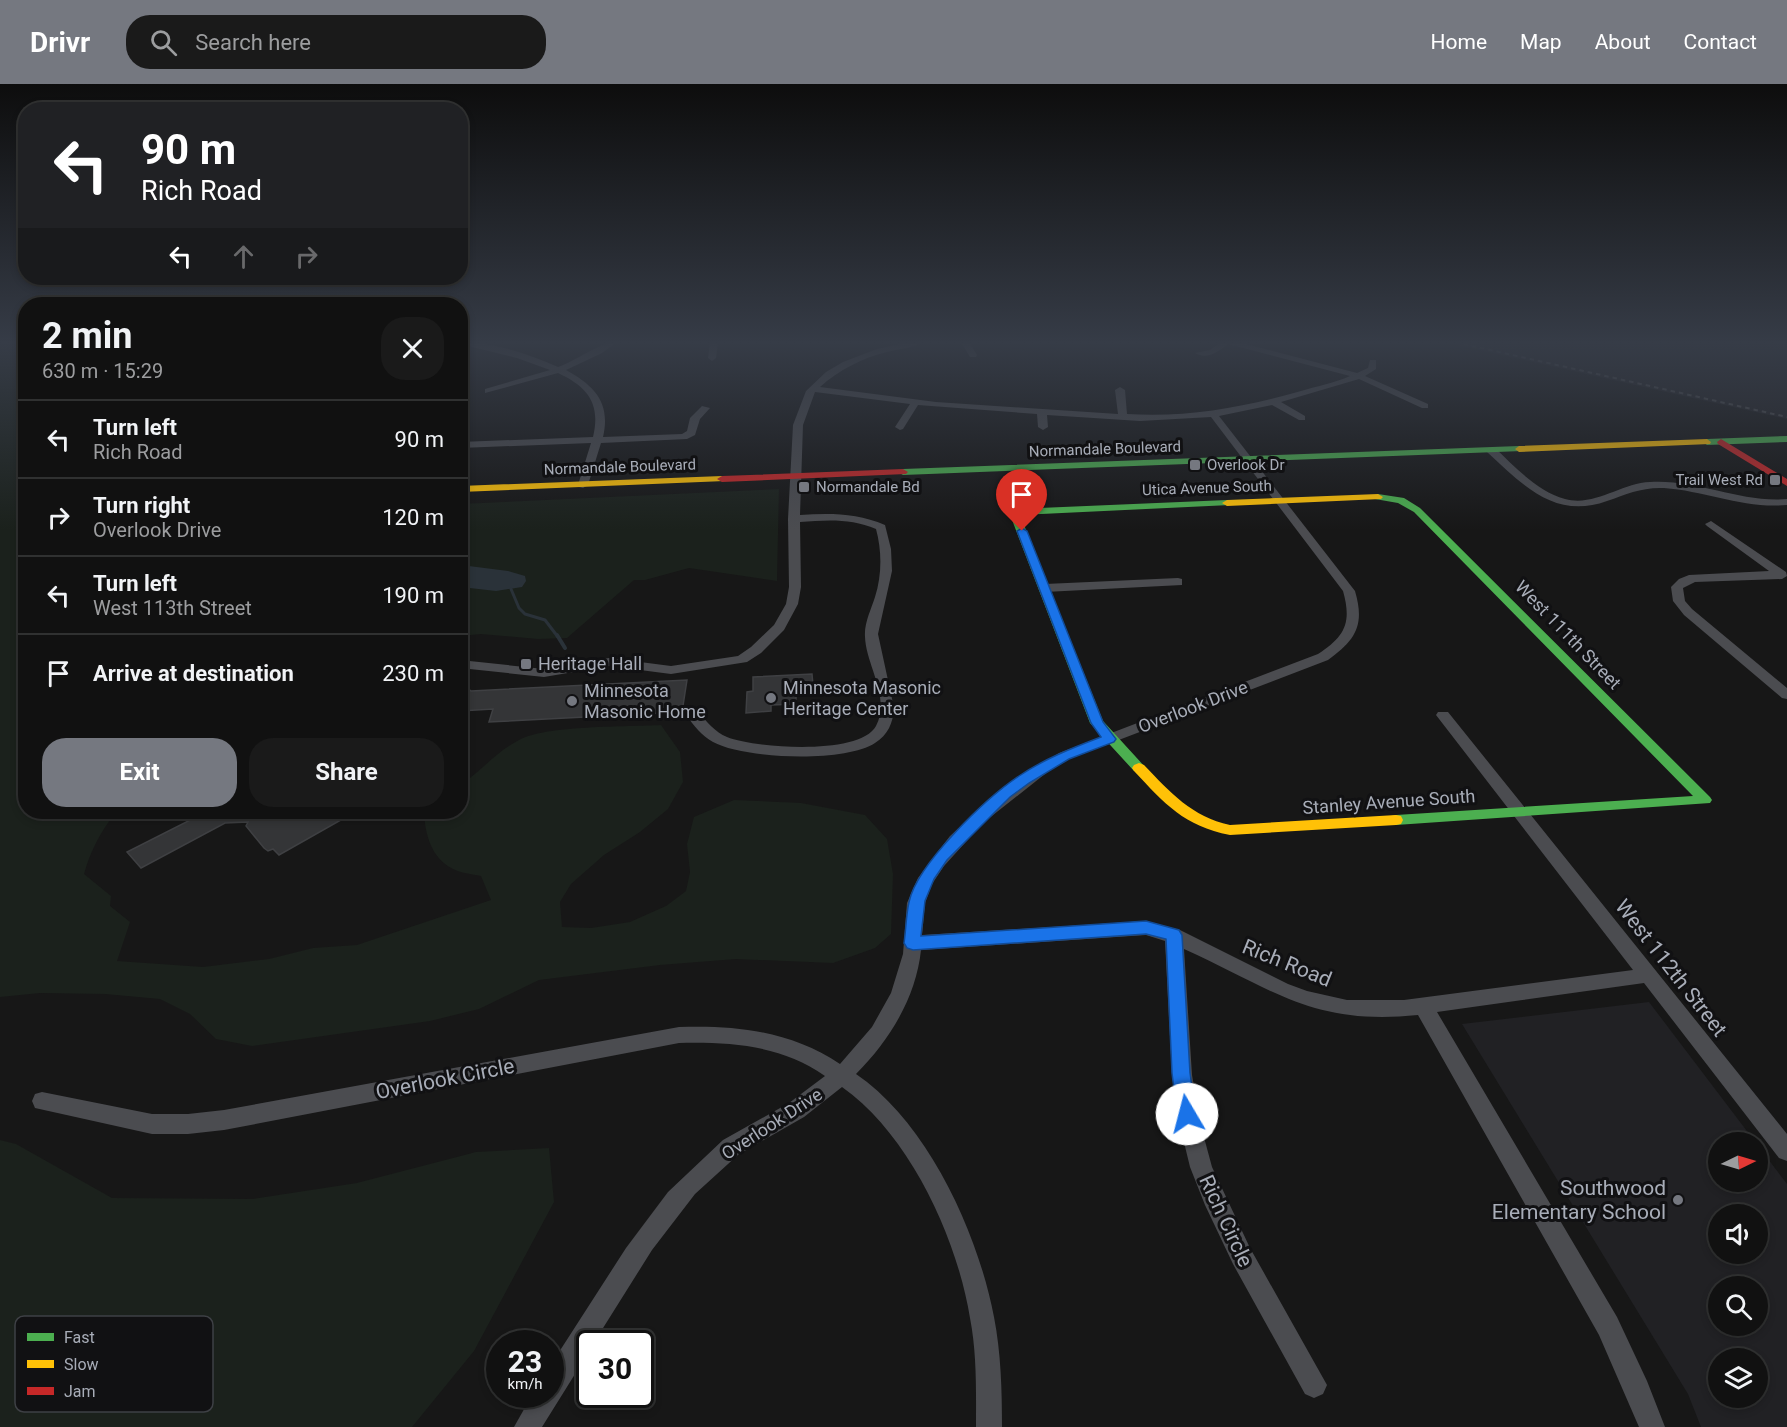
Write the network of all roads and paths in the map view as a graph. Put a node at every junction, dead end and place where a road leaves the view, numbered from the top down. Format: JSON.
{"nodes":[{"id":1,"x":598,"y":405,"type":"edge"},
{"id":2,"x":806,"y":405,"type":"edge"},
{"id":3,"x":914,"y":405,"type":"edge"},
{"id":4,"x":942,"y":405,"type":"edge"},
{"id":5,"x":1122,"y":405,"type":"edge"},
{"id":6,"x":1261,"y":405,"type":"edge"},
{"id":7,"x":1278,"y":405,"type":"edge"},
{"id":8,"x":1422,"y":405,"type":"edge"},
{"id":9,"x":1425,"y":406,"type":"dead end"},
{"id":10,"x":705,"y":408,"type":"dead end"},
{"id":11,"x":1042,"y":411,"type":"junction"},
{"id":12,"x":1214,"y":415,"type":"junction"},
{"id":13,"x":1123,"y":417,"type":"junction"},
{"id":14,"x":1302,"y":418,"type":"dead end"},
{"id":15,"x":900,"y":427,"type":"dead end"},
{"id":16,"x":1042,"y":427,"type":"dead end"},
{"id":17,"x":1787,"y":439,"type":"edge"},
{"id":18,"x":596,"y":440,"type":"junction"},
{"id":19,"x":1721,"y":442,"type":"junction"},
{"id":20,"x":468,"y":445,"type":"edge"},
{"id":21,"x":1491,"y":450,"type":"junction"},
{"id":22,"x":1249,"y":460,"type":"junction"},
{"id":23,"x":797,"y":477,"type":"junction"},
{"id":24,"x":1787,"y":483,"type":"edge"},
{"id":25,"x":583,"y":485,"type":"junction"},
{"id":26,"x":468,"y":489,"type":"edge"},
{"id":27,"x":1401,"y":500,"type":"joint"},
{"id":28,"x":1280,"y":501,"type":"junction"},
{"id":29,"x":1787,"y":502,"type":"edge"},
{"id":30,"x":1014,"y":512,"type":"joint"},
{"id":31,"x":794,"y":519,"type":"junction"},
{"id":32,"x":1711,"y":524,"type":"dead end"},
{"id":33,"x":1784,"y":576,"type":"edge"},
{"id":34,"x":1178,"y":582,"type":"dead end"},
{"id":35,"x":1045,"y":588,"type":"junction"},
{"id":36,"x":468,"y":665,"type":"edge"},
{"id":37,"x":1787,"y":695,"type":"edge"},
{"id":38,"x":1443,"y":715,"type":"dead end"},
{"id":39,"x":694,"y":716,"type":"dead end"},
{"id":40,"x":1110,"y":739,"type":"junction"},
{"id":41,"x":1705,"y":800,"type":"joint"},
{"id":42,"x":1520,"y":812,"type":"junction"},
{"id":43,"x":1174,"y":935,"type":"junction"},
{"id":44,"x":913,"y":943,"type":"junction"},
{"id":45,"x":1649,"y":975,"type":"junction"},
{"id":46,"x":1423,"y":1006,"type":"junction"},
{"id":47,"x":842,"y":1075,"type":"junction"},
{"id":48,"x":42,"y":1101,"type":"dead end"},
{"id":49,"x":1787,"y":1151,"type":"edge"},
{"id":50,"x":564,"y":1367,"type":"edge"},
{"id":51,"x":1314,"y":1385,"type":"dead end"},
{"id":52,"x":539,"y":1408,"type":"edge"},
{"id":53,"x":527,"y":1427,"type":"edge"},
{"id":54,"x":989,"y":1427,"type":"edge"},
{"id":55,"x":1652,"y":1427,"type":"edge"}],
"edges":[{"from":1,"to":18,"type":"street"},
{"from":2,"to":23,"type":"street"},
{"from":3,"to":15,"type":"street"},
{"from":4,"to":11,"type":"street"},
{"from":5,"to":13,"type":"street"},
{"from":6,"to":12,"type":"street"},
{"from":7,"to":14,"type":"street"},
{"from":8,"to":9,"type":"street"},
{"from":10,"to":18,"type":"street"},
{"from":11,"to":13,"type":"street"},
{"from":11,"to":16,"type":"street"},
{"from":12,"to":13,"type":"street"},
{"from":12,"to":22,"type":"street","name":"Overlook Drive"},
{"from":17,"to":19,"type":"street","name":"Normandale Boulevard"},
{"from":18,"to":20,"type":"street"},
{"from":18,"to":25,"type":"street"},
{"from":19,"to":21,"type":"street","name":"Normandale Boulevard"},
{"from":19,"to":24,"type":"street"},
{"from":21,"to":22,"type":"street","name":"Normandale Boulevard"},
{"from":21,"to":29,"type":"street"},
{"from":22,"to":23,"type":"street","name":"Normandale Boulevard"},
{"from":22,"to":28,"type":"street","name":"Overlook Drive"},
{"from":23,"to":25,"type":"street","name":"Normandale Boulevard"},
{"from":23,"to":31,"type":"street"},
{"from":25,"to":26,"type":"street","name":"Normandale Boulevard"},
{"from":27,"to":28,"type":"street","name":"Utica Avenue South"},
{"from":27,"to":41,"type":"street","name":"West 111th Street"},
{"from":28,"to":30,"type":"street","name":"Utica Avenue South"},
{"from":28,"to":40,"type":"street","name":"Overlook Drive"},
{"from":30,"to":35,"type":"street","name":"Stanley Avenue South"},
{"from":31,"to":36,"type":"street"},
{"from":31,"to":39,"type":"street"},
{"from":32,"to":33,"type":"street"},
{"from":33,"to":37,"type":"street"},
{"from":34,"to":35,"type":"street"},
{"from":35,"to":40,"type":"street","name":"Stanley Avenue South"},
{"from":38,"to":42,"type":"street","name":"West 112th Street"},
{"from":40,"to":42,"type":"street","name":"Stanley Avenue South"},
{"from":40,"to":44,"type":"street","name":"Overlook Drive"},
{"from":41,"to":42,"type":"street","name":"Stanley Avenue South"},
{"from":42,"to":45,"type":"street","name":"West 112th Street"},
{"from":43,"to":44,"type":"street","name":"Rich Road"},
{"from":43,"to":46,"type":"street","name":"Rich Road"},
{"from":43,"to":51,"type":"street","name":"Rich Circle"},
{"from":44,"to":47,"type":"street","name":"Overlook Drive"},
{"from":45,"to":46,"type":"street","name":"Rich Road"},
{"from":45,"to":49,"type":"street","name":"West 112th Street"},
{"from":46,"to":55,"type":"street"},
{"from":47,"to":48,"type":"street","name":"Overlook Circle"},
{"from":47,"to":50,"type":"street","name":"Overlook Drive"},
{"from":47,"to":54,"type":"street","name":"Overlook Circle"},
{"from":52,"to":53,"type":"street"}]}
